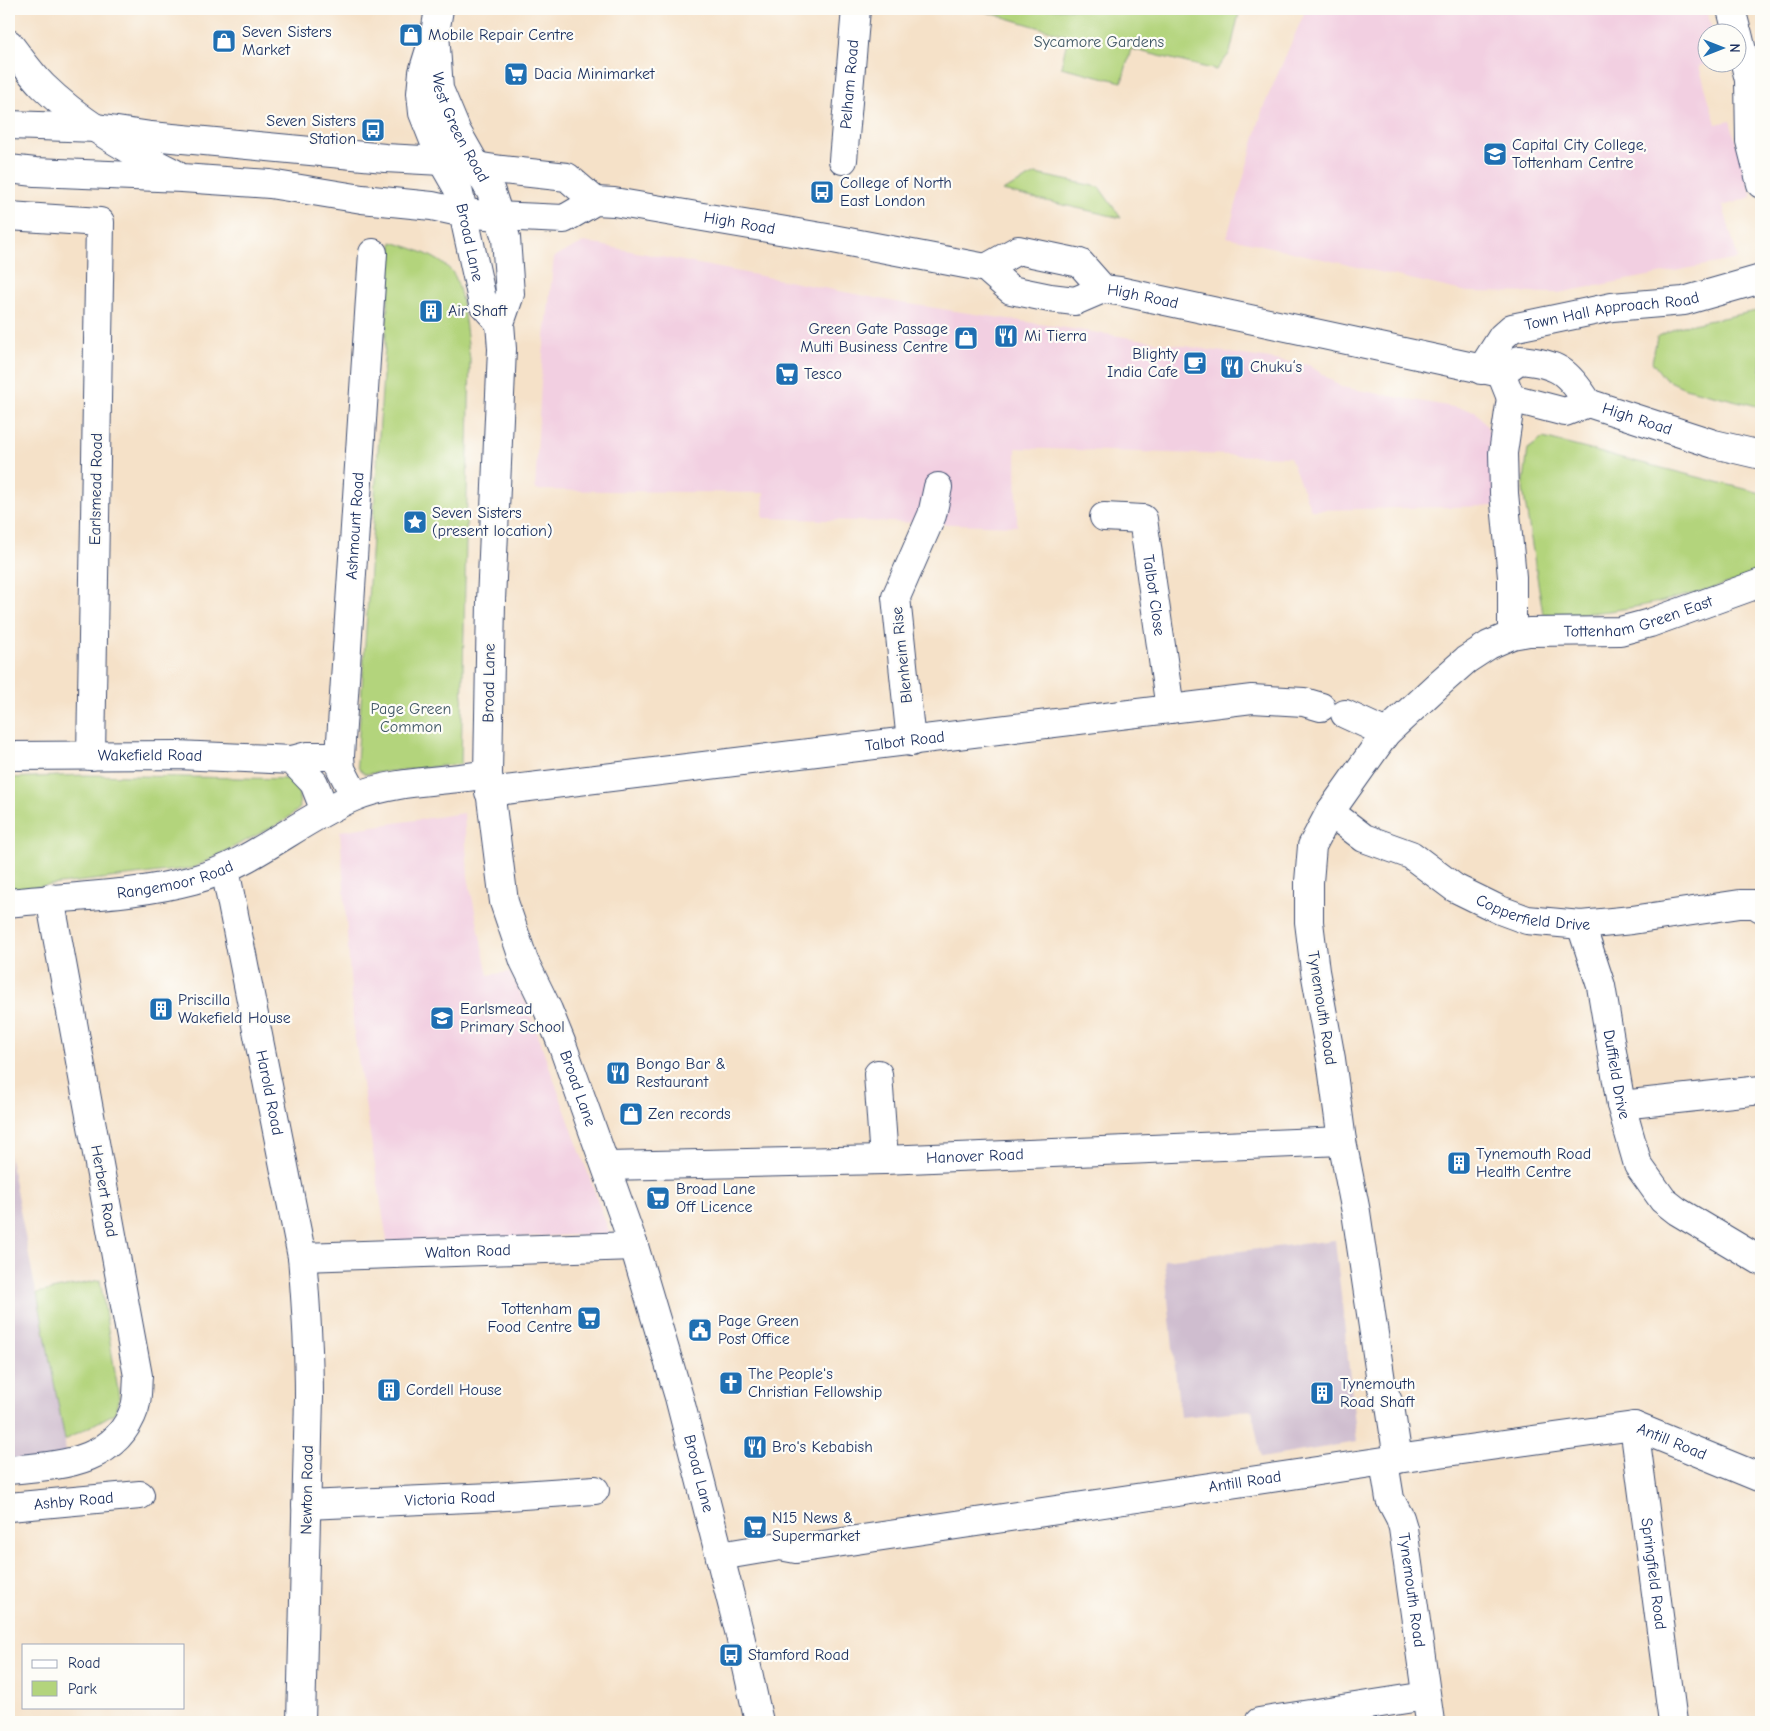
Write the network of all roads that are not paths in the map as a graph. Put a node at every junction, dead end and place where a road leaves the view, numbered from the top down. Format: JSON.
{"nodes":[{"id":1,"x":856,"y":9,"type":"edge"},
{"id":2,"x":1731,"y":9,"type":"edge"},
{"id":3,"x":437,"y":21,"type":"edge"},
{"id":4,"x":1734,"y":22,"type":"edge"},
{"id":5,"x":9,"y":44,"type":"edge"},
{"id":6,"x":1747,"y":72,"type":"edge"},
{"id":7,"x":9,"y":125,"type":"edge"},
{"id":8,"x":97,"y":128,"type":"junction"},
{"id":9,"x":442,"y":160,"type":"junction"},
{"id":10,"x":843,"y":160,"type":"dead end"},
{"id":11,"x":476,"y":165,"type":"junction"},
{"id":12,"x":9,"y":169,"type":"edge"},
{"id":13,"x":182,"y":178,"type":"junction"},
{"id":14,"x":1761,"y":184,"type":"edge"},
{"id":15,"x":595,"y":201,"type":"junction"},
{"id":16,"x":464,"y":213,"type":"junction"},
{"id":17,"x":9,"y":216,"type":"edge"},
{"id":18,"x":498,"y":216,"type":"junction"},
{"id":19,"x":373,"y":253,"type":"dead end"},
{"id":20,"x":986,"y":268,"type":"junction"},
{"id":21,"x":1761,"y":279,"type":"edge"},
{"id":22,"x":1103,"y":288,"type":"junction"},
{"id":23,"x":500,"y":322,"type":"junction"},
{"id":24,"x":1491,"y":371,"type":"junction"},
{"id":25,"x":1511,"y":398,"type":"junction"},
{"id":26,"x":1588,"y":403,"type":"junction"},
{"id":27,"x":1761,"y":454,"type":"edge"},
{"id":28,"x":938,"y":487,"type":"dead end"},
{"id":29,"x":1104,"y":516,"type":"dead end"},
{"id":30,"x":1761,"y":583,"type":"edge"},
{"id":31,"x":1512,"y":635,"type":"junction"},
{"id":32,"x":1170,"y":709,"type":"junction"},
{"id":33,"x":1386,"y":733,"type":"junction"},
{"id":34,"x":911,"y":742,"type":"junction"},
{"id":35,"x":9,"y":756,"type":"edge"},
{"id":36,"x":91,"y":756,"type":"junction"},
{"id":37,"x":340,"y":756,"type":"junction"},
{"id":38,"x":292,"y":760,"type":"junction"},
{"id":39,"x":488,"y":783,"type":"junction"},
{"id":40,"x":355,"y":796,"type":"junction"},
{"id":41,"x":325,"y":811,"type":"junction"},
{"id":42,"x":1330,"y":812,"type":"junction"},
{"id":43,"x":225,"y":869,"type":"junction"},
{"id":44,"x":50,"y":898,"type":"junction"},
{"id":45,"x":1759,"y":902,"type":"edge"},
{"id":46,"x":9,"y":903,"type":"edge"},
{"id":47,"x":1581,"y":925,"type":"junction"},
{"id":48,"x":878,"y":1074,"type":"dead end"},
{"id":49,"x":1753,"y":1091,"type":"edge"},
{"id":50,"x":1621,"y":1105,"type":"junction"},
{"id":51,"x":1342,"y":1141,"type":"junction"},
{"id":52,"x":884,"y":1160,"type":"junction"},
{"id":53,"x":606,"y":1166,"type":"junction"},
{"id":54,"x":634,"y":1246,"type":"junction"},
{"id":55,"x":302,"y":1257,"type":"junction"},
{"id":56,"x":1761,"y":1261,"type":"edge"},
{"id":57,"x":1634,"y":1426,"type":"junction"},
{"id":58,"x":1391,"y":1460,"type":"junction"},
{"id":59,"x":9,"y":1470,"type":"edge"},
{"id":60,"x":1761,"y":1478,"type":"edge"},
{"id":61,"x":595,"y":1490,"type":"dead end"},
{"id":62,"x":140,"y":1494,"type":"dead end"},
{"id":63,"x":306,"y":1505,"type":"junction"},
{"id":64,"x":9,"y":1507,"type":"edge"},
{"id":65,"x":720,"y":1556,"type":"junction"},
{"id":66,"x":1428,"y":1709,"type":"edge"},
{"id":67,"x":301,"y":1722,"type":"edge"},
{"id":68,"x":759,"y":1722,"type":"edge"},
{"id":69,"x":1258,"y":1722,"type":"edge"},
{"id":70,"x":1673,"y":1722,"type":"edge"}],
"edges":[{"from":1,"to":10,"type":"main road","name":"Pelham Road"},
{"from":2,"to":4,"type":"main road"},
{"from":3,"to":9,"type":"main road","name":"West Green Road"},
{"from":3,"to":11,"type":"main road","name":"West Green Road"},
{"from":5,"to":8,"type":"main road"},
{"from":6,"to":14,"type":"main road"},
{"from":7,"to":8,"type":"main road"},
{"from":8,"to":9,"type":"main road"},
{"from":8,"to":13,"type":"main road"},
{"from":9,"to":11,"type":"main road"},
{"from":9,"to":16,"type":"main road","name":"Broad Lane"},
{"from":11,"to":15,"type":"main road"},
{"from":11,"to":18,"type":"main road","name":"West Green Road"},
{"from":12,"to":13,"type":"main road"},
{"from":13,"to":16,"type":"main road"},
{"from":15,"to":18,"type":"main road"},
{"from":15,"to":20,"type":"main road","name":"High Road"},
{"from":16,"to":18,"type":"main road"},
{"from":16,"to":23,"type":"main road","name":"Broad Lane"},
{"from":17,"to":36,"type":"main road","name":"Earlsmead Road"},
{"from":18,"to":23,"type":"main road","name":"Broad Lane"},
{"from":19,"to":37,"type":"main road","name":"Ashmount Road"},
{"from":20,"to":22,"type":"main road","name":"High Road"},
{"from":20,"to":22,"type":"main road"},
{"from":21,"to":24,"type":"main road","name":"Town Hall Approach Road"},
{"from":22,"to":24,"type":"main road","name":"High Road"},
{"from":23,"to":39,"type":"main road","name":"Broad Lane"},
{"from":24,"to":25,"type":"main road"},
{"from":24,"to":26,"type":"main road"},
{"from":25,"to":26,"type":"main road","name":"High Road"},
{"from":25,"to":31,"type":"main road"},
{"from":26,"to":27,"type":"main road","name":"High Road"},
{"from":28,"to":34,"type":"main road","name":"Blenheim Rise"},
{"from":29,"to":32,"type":"main road","name":"Talbot Close"},
{"from":30,"to":31,"type":"main road","name":"Tottenham Green East"},
{"from":31,"to":33,"type":"main road","name":"Tynemouth Road"},
{"from":32,"to":33,"type":"main road","name":"Talbot Road"},
{"from":32,"to":34,"type":"main road","name":"Talbot Road"},
{"from":33,"to":42,"type":"main road","name":"Tynemouth Road"},
{"from":34,"to":39,"type":"main road","name":"Talbot Road"},
{"from":35,"to":36,"type":"main road","name":"Wakefield Road"},
{"from":36,"to":38,"type":"main road","name":"Wakefield Road"},
{"from":37,"to":38,"type":"main road","name":"Wakefield Road"},
{"from":37,"to":40,"type":"main road","name":"Ashmount Road"},
{"from":38,"to":41,"type":"main road"},
{"from":39,"to":40,"type":"main road"},
{"from":39,"to":53,"type":"main road","name":"Broad Lane"},
{"from":40,"to":41,"type":"main road"},
{"from":41,"to":43,"type":"main road","name":"Rangemoor Road"},
{"from":42,"to":47,"type":"main road","name":"Copperfield Drive"},
{"from":42,"to":51,"type":"main road","name":"Tynemouth Road"},
{"from":43,"to":44,"type":"main road","name":"Rangemoor Road"},
{"from":43,"to":55,"type":"main road","name":"Harold Road"},
{"from":44,"to":46,"type":"main road","name":"Rangemoor Road"},
{"from":44,"to":59,"type":"main road","name":"Herbert Road"},
{"from":45,"to":47,"type":"main road","name":"Copperfield Drive"},
{"from":47,"to":50,"type":"main road","name":"Duffield Drive"},
{"from":48,"to":52,"type":"main road"},
{"from":49,"to":50,"type":"main road"},
{"from":50,"to":56,"type":"main road","name":"Duffield Drive"},
{"from":51,"to":52,"type":"main road","name":"Hanover Road"},
{"from":51,"to":58,"type":"main road","name":"Tynemouth Road"},
{"from":52,"to":53,"type":"main road","name":"Hanover Road"},
{"from":53,"to":54,"type":"main road","name":"Broad Lane"},
{"from":54,"to":55,"type":"main road","name":"Walton Road"},
{"from":54,"to":65,"type":"main road","name":"Broad Lane"},
{"from":55,"to":63,"type":"main road","name":"Newton Road"},
{"from":57,"to":58,"type":"main road","name":"Antill Road"},
{"from":57,"to":60,"type":"main road","name":"Antill Road"},
{"from":57,"to":70,"type":"main road","name":"Springfield Road"},
{"from":58,"to":65,"type":"main road","name":"Antill Road"},
{"from":58,"to":66,"type":"main road","name":"Tynemouth Road"},
{"from":61,"to":63,"type":"main road","name":"Victoria Road"},
{"from":62,"to":64,"type":"main road","name":"Ashby Road"},
{"from":63,"to":67,"type":"main road","name":"Newton Road"},
{"from":65,"to":68,"type":"main road","name":"Broad Lane"},
{"from":66,"to":69,"type":"main road"}]}
